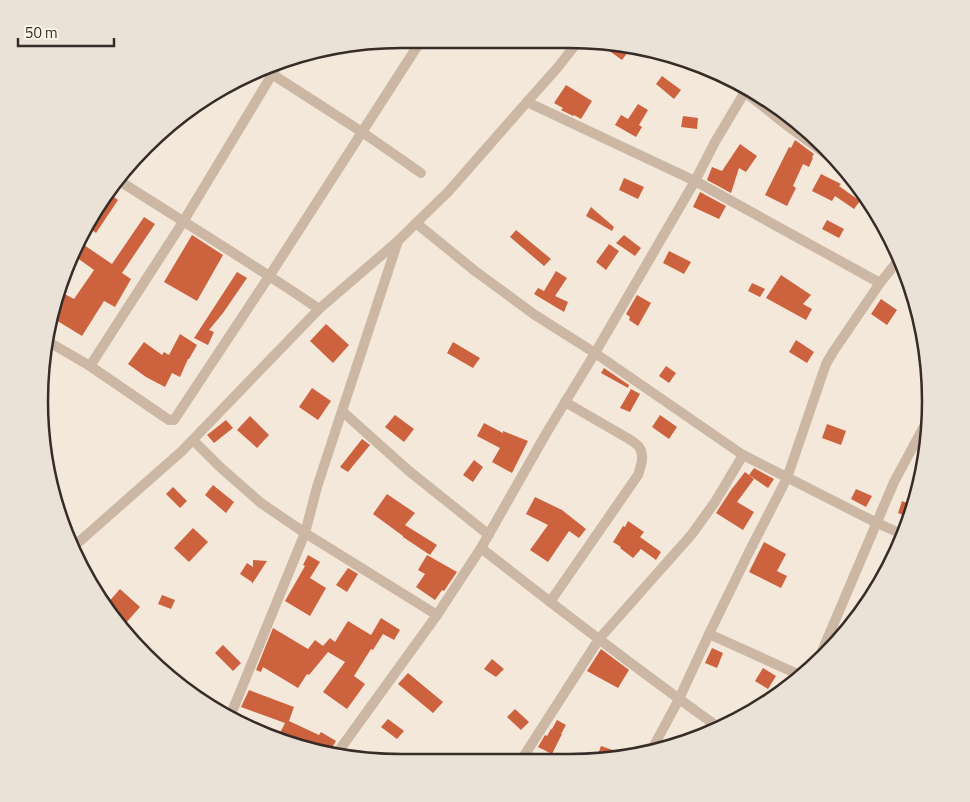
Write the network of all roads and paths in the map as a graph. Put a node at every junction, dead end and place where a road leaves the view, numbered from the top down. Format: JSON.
{"nodes":[{"id":1,"x":416,"y":48,"type":"edge"},
{"id":2,"x":574,"y":48,"type":"edge"},
{"id":3,"x":269,"y":73,"type":"edge"},
{"id":4,"x":267,"y":74,"type":"edge"},
{"id":5,"x":743,"y":93,"type":"edge"},
{"id":6,"x":527,"y":102,"type":"junction"},
{"id":7,"x":767,"y":108,"type":"edge"},
{"id":8,"x":362,"y":132,"type":"junction"},
{"id":9,"x":809,"y":141,"type":"edge"},
{"id":10,"x":420,"y":173,"type":"dead end"},
{"id":11,"x":695,"y":181,"type":"junction"},
{"id":12,"x":123,"y":183,"type":"edge"},
{"id":13,"x":183,"y":222,"type":"junction"},
{"id":14,"x":416,"y":223,"type":"junction"},
{"id":15,"x":398,"y":241,"type":"junction"},
{"id":16,"x":895,"y":264,"type":"edge"},
{"id":17,"x":270,"y":275,"type":"junction"},
{"id":18,"x":880,"y":283,"type":"junction"},
{"id":19,"x":319,"y":309,"type":"junction"},
{"id":20,"x":52,"y":344,"type":"edge"},
{"id":21,"x":595,"y":353,"type":"junction"},
{"id":22,"x":90,"y":366,"type":"junction"},
{"id":23,"x":565,"y":402,"type":"junction"},
{"id":24,"x":343,"y":412,"type":"junction"},
{"id":25,"x":921,"y":432,"type":"edge"},
{"id":26,"x":193,"y":440,"type":"junction"},
{"id":27,"x":743,"y":455,"type":"junction"},
{"id":28,"x":787,"y":478,"type":"junction"},
{"id":29,"x":876,"y":523,"type":"junction"},
{"id":30,"x":897,"y":532,"type":"edge"},
{"id":31,"x":305,"y":533,"type":"junction"},
{"id":32,"x":489,"y":536,"type":"junction"},
{"id":33,"x":77,"y":543,"type":"edge"},
{"id":34,"x":481,"y":548,"type":"junction"},
{"id":35,"x":550,"y":602,"type":"junction"},
{"id":36,"x":437,"y":615,"type":"junction"},
{"id":37,"x":709,"y":634,"type":"junction"},
{"id":38,"x":599,"y":639,"type":"junction"},
{"id":39,"x":825,"y":645,"type":"edge"},
{"id":40,"x":795,"y":673,"type":"edge"},
{"id":41,"x":679,"y":699,"type":"junction"},
{"id":42,"x":232,"y":711,"type":"edge"},
{"id":43,"x":713,"y":724,"type":"edge"},
{"id":44,"x":655,"y":743,"type":"edge"},
{"id":45,"x":340,"y":749,"type":"edge"},
{"id":46,"x":525,"y":754,"type":"edge"}],
"edges":[{"from":1,"to":8,"type":"street"},
{"from":2,"to":6,"type":"street"},
{"from":3,"to":8,"type":"street"},
{"from":4,"to":13,"type":"street"},
{"from":5,"to":11,"type":"street"},
{"from":6,"to":11,"type":"street"},
{"from":6,"to":14,"type":"street"},
{"from":7,"to":9,"type":"street"},
{"from":8,"to":10,"type":"street"},
{"from":8,"to":17,"type":"street"},
{"from":11,"to":18,"type":"street"},
{"from":11,"to":21,"type":"street"},
{"from":12,"to":13,"type":"street"},
{"from":13,"to":17,"type":"street"},
{"from":13,"to":22,"type":"street"},
{"from":14,"to":15,"type":"street"},
{"from":14,"to":21,"type":"street"},
{"from":15,"to":19,"type":"street"},
{"from":15,"to":24,"type":"street"},
{"from":16,"to":18,"type":"street"},
{"from":17,"to":19,"type":"street"},
{"from":17,"to":22,"type":"street"},
{"from":18,"to":28,"type":"street"},
{"from":19,"to":26,"type":"street"},
{"from":20,"to":22,"type":"street"},
{"from":21,"to":23,"type":"street"},
{"from":21,"to":27,"type":"street"},
{"from":23,"to":32,"type":"street"},
{"from":23,"to":35,"type":"street"},
{"from":24,"to":31,"type":"street"},
{"from":24,"to":32,"type":"street"},
{"from":25,"to":29,"type":"street"},
{"from":26,"to":31,"type":"street"},
{"from":26,"to":33,"type":"street"},
{"from":27,"to":28,"type":"street"},
{"from":27,"to":38,"type":"street"},
{"from":28,"to":29,"type":"street"},
{"from":28,"to":37,"type":"street"},
{"from":29,"to":30,"type":"street"},
{"from":29,"to":39,"type":"street"},
{"from":31,"to":36,"type":"street"},
{"from":31,"to":42,"type":"street"},
{"from":32,"to":34,"type":"street"},
{"from":34,"to":35,"type":"street"},
{"from":34,"to":36,"type":"street"},
{"from":35,"to":38,"type":"street"},
{"from":36,"to":45,"type":"street"},
{"from":37,"to":40,"type":"street"},
{"from":37,"to":41,"type":"street"},
{"from":38,"to":41,"type":"street"},
{"from":38,"to":46,"type":"street"},
{"from":41,"to":43,"type":"street"},
{"from":41,"to":44,"type":"street"}]}
